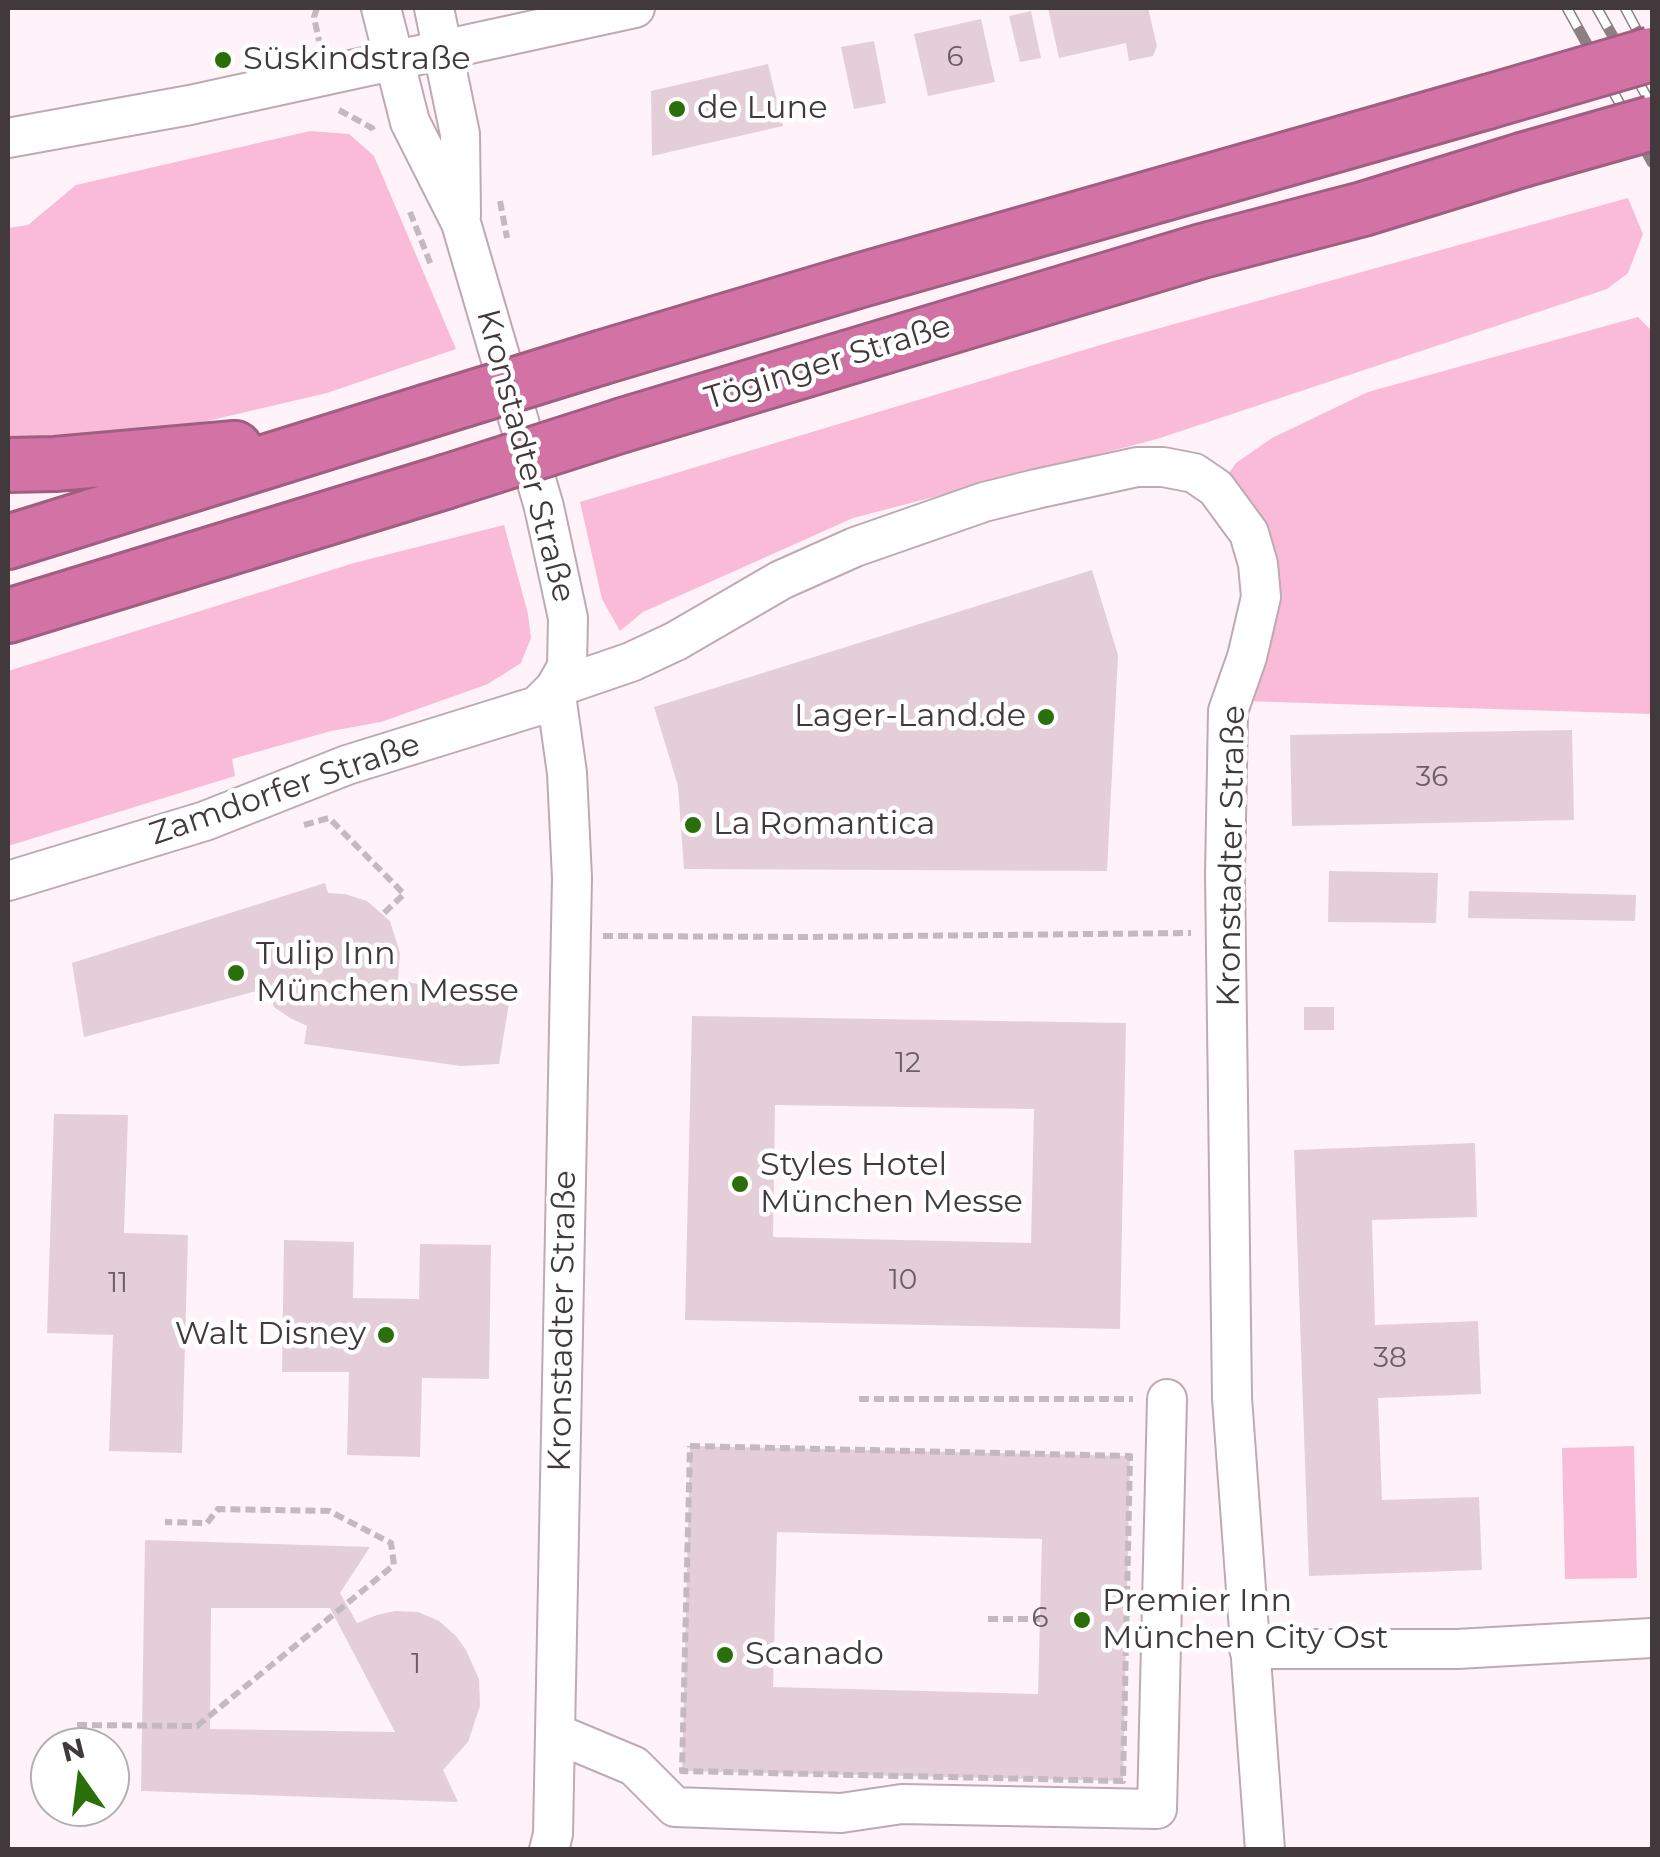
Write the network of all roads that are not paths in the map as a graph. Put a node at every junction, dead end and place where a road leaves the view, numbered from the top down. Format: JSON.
{"nodes":[{"id":1,"x":382,"y":8,"type":"edge"},
{"id":2,"x":434,"y":8,"type":"edge"},
{"id":3,"x":635,"y":8,"type":"edge"},
{"id":4,"x":444,"y":50,"type":"junction"},
{"id":5,"x":1652,"y":54,"type":"edge"},
{"id":6,"x":395,"y":60,"type":"junction"},
{"id":7,"x":1652,"y":123,"type":"edge"},
{"id":8,"x":8,"y":138,"type":"edge"},
{"id":9,"x":460,"y":223,"type":"junction"},
{"id":10,"x":336,"y":439,"type":"junction"},
{"id":11,"x":8,"y":465,"type":"edge"},
{"id":12,"x":8,"y":542,"type":"edge"},
{"id":13,"x":8,"y":616,"type":"edge"},
{"id":14,"x":555,"y":688,"type":"junction"},
{"id":15,"x":8,"y":881,"type":"edge"},
{"id":16,"x":1167,"y":1399,"type":"road end"},
{"id":17,"x":1652,"y":1638,"type":"edge"},
{"id":18,"x":1249,"y":1650,"type":"junction"},
{"id":19,"x":555,"y":1733,"type":"junction"},
{"id":20,"x":551,"y":1842,"type":"edge"},
{"id":21,"x":1265,"y":1850,"type":"edge"}],
"edges":[{"from":1,"to":6,"type":"street"},
{"from":2,"to":4,"type":"street"},
{"from":3,"to":4,"type":"street"},
{"from":4,"to":6,"type":"street"},
{"from":4,"to":9,"type":"street","name":"Kronstadter Straße"},
{"from":5,"to":10,"type":"highway","bridge":true},
{"from":6,"to":8,"type":"street"},
{"from":6,"to":9,"type":"street","name":"Kronstadter Straße"},
{"from":7,"to":13,"type":"highway","name":"Töginger Straße","bridge":true},
{"from":9,"to":14,"type":"street","name":"Kronstadter Straße"},
{"from":10,"to":11,"type":"highway"},
{"from":10,"to":12,"type":"highway"},
{"from":14,"to":15,"type":"street","name":"Zamdorfer Straße"},
{"from":14,"to":18,"type":"street","name":"Kronstadter Straße"},
{"from":14,"to":19,"type":"street","name":"Kronstadter Straße"},
{"from":16,"to":19,"type":"street"},
{"from":17,"to":18,"type":"street"},
{"from":18,"to":21,"type":"street","name":"Kronstadter Straße"},
{"from":19,"to":20,"type":"street","name":"Kronstadter Straße"}]}
